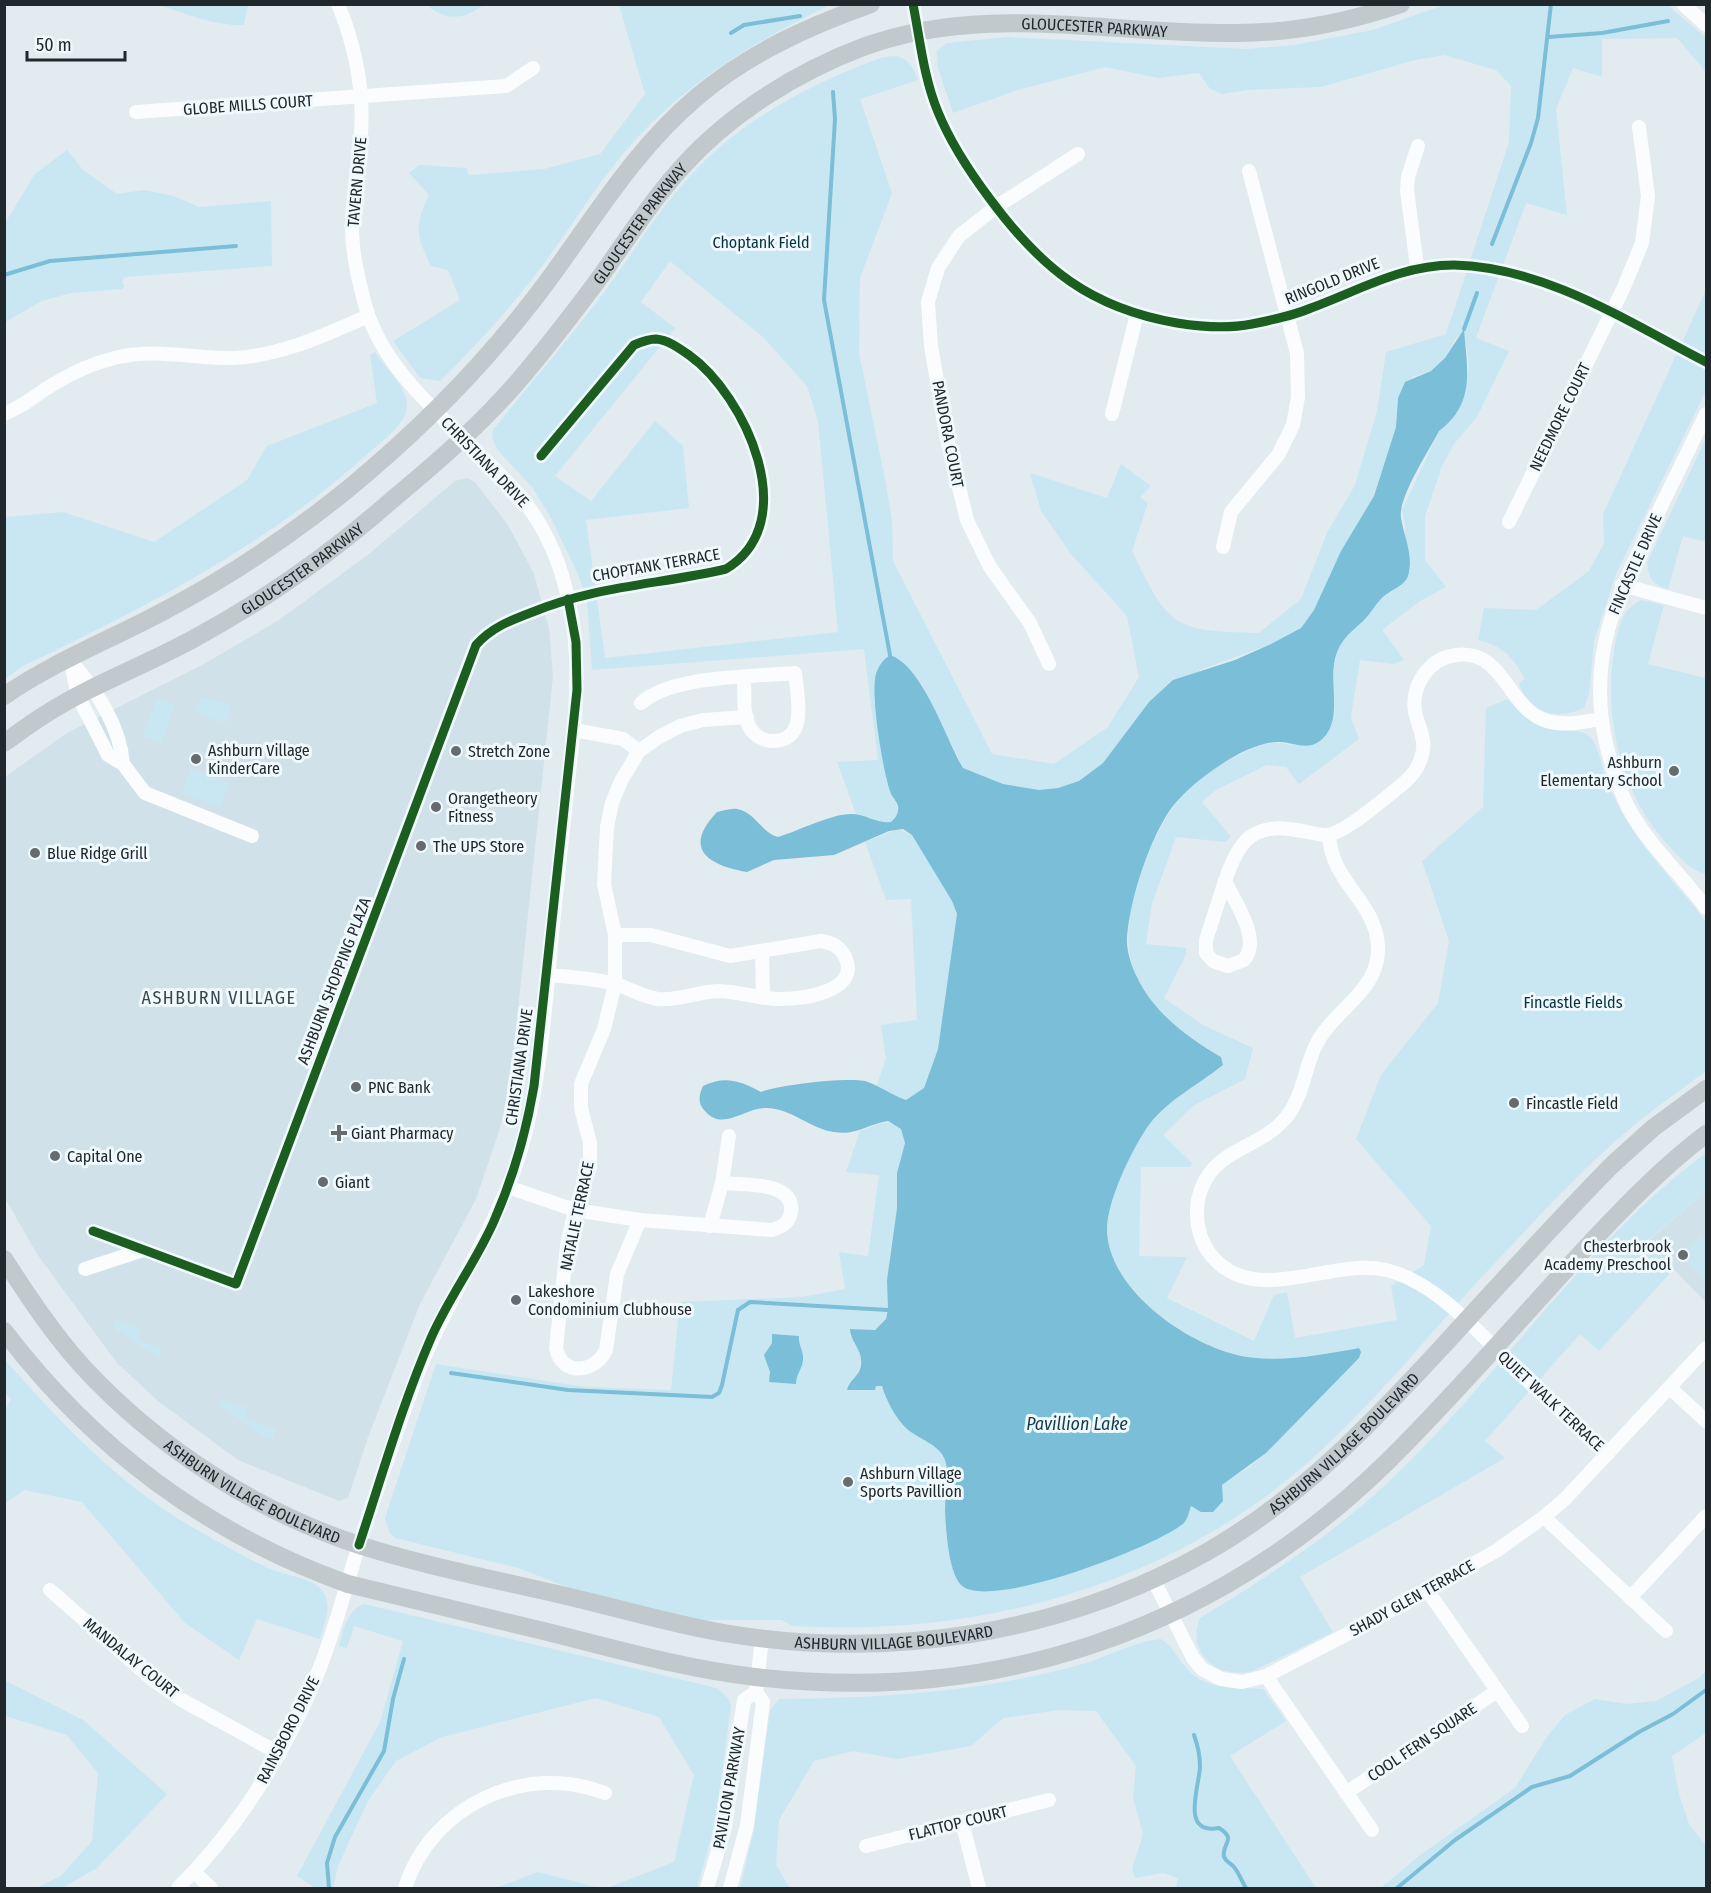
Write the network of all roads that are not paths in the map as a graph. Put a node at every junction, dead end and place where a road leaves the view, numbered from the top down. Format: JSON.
{"nodes":[{"id":1,"x":338,"y":4,"type":"edge"},
{"id":2,"x":871,"y":4,"type":"edge"},
{"id":3,"x":913,"y":4,"type":"edge"},
{"id":4,"x":1401,"y":4,"type":"edge"},
{"id":5,"x":1683,"y":4,"type":"edge"},
{"id":6,"x":1707,"y":25,"type":"edge"},
{"id":7,"x":918,"y":33,"type":"junction"},
{"id":8,"x":533,"y":68,"type":"dead end"},
{"id":9,"x":361,"y":98,"type":"junction"},
{"id":10,"x":136,"y":112,"type":"dead end"},
{"id":11,"x":1639,"y":127,"type":"dead end"},
{"id":12,"x":1418,"y":146,"type":"dead end"},
{"id":13,"x":1078,"y":154,"type":"dead end"},
{"id":14,"x":1249,"y":171,"type":"dead end"},
{"id":15,"x":996,"y":207,"type":"junction"},
{"id":16,"x":1417,"y":267,"type":"junction"},
{"id":17,"x":1610,"y":313,"type":"junction"},
{"id":18,"x":1137,"y":314,"type":"junction"},
{"id":19,"x":368,"y":316,"type":"junction"},
{"id":20,"x":1288,"y":316,"type":"junction"},
{"id":21,"x":1707,"y":362,"type":"edge"},
{"id":22,"x":435,"y":410,"type":"junction"},
{"id":23,"x":4,"y":414,"type":"edge"},
{"id":24,"x":1112,"y":414,"type":"dead end"},
{"id":25,"x":1707,"y":414,"type":"edge"},
{"id":26,"x":462,"y":439,"type":"junction"},
{"id":27,"x":541,"y":456,"type":"dead end"},
{"id":28,"x":1509,"y":522,"type":"dead end"},
{"id":29,"x":1223,"y":547,"type":"dead end"},
{"id":30,"x":1622,"y":585,"type":"junction"},
{"id":31,"x":568,"y":598,"type":"junction"},
{"id":32,"x":1707,"y":608,"type":"edge"},
{"id":33,"x":70,"y":659,"type":"junction"},
{"id":34,"x":1049,"y":664,"type":"dead end"},
{"id":35,"x":744,"y":678,"type":"junction"},
{"id":36,"x":87,"y":692,"type":"junction"},
{"id":37,"x":4,"y":696,"type":"edge"},
{"id":38,"x":641,"y":703,"type":"dead end"},
{"id":39,"x":747,"y":717,"type":"junction"},
{"id":40,"x":1601,"y":719,"type":"junction"},
{"id":41,"x":574,"y":730,"type":"junction"},
{"id":42,"x":4,"y":743,"type":"edge"},
{"id":43,"x":639,"y":752,"type":"junction"},
{"id":44,"x":1329,"y":835,"type":"junction"},
{"id":45,"x":252,"y":836,"type":"dead end"},
{"id":46,"x":1225,"y":881,"type":"junction"},
{"id":47,"x":1707,"y":908,"type":"edge"},
{"id":48,"x":615,"y":935,"type":"junction"},
{"id":49,"x":762,"y":952,"type":"junction"},
{"id":50,"x":547,"y":975,"type":"junction"},
{"id":51,"x":615,"y":984,"type":"junction"},
{"id":52,"x":763,"y":998,"type":"junction"},
{"id":53,"x":1707,"y":1089,"type":"edge"},
{"id":54,"x":1707,"y":1134,"type":"edge"},
{"id":55,"x":729,"y":1136,"type":"dead end"},
{"id":56,"x":722,"y":1183,"type":"junction"},
{"id":57,"x":508,"y":1187,"type":"junction"},
{"id":58,"x":575,"y":1210,"type":"junction"},
{"id":59,"x":640,"y":1221,"type":"junction"},
{"id":60,"x":710,"y":1226,"type":"junction"},
{"id":61,"x":93,"y":1231,"type":"dead end"},
{"id":62,"x":143,"y":1249,"type":"junction"},
{"id":63,"x":4,"y":1259,"type":"edge"},
{"id":64,"x":85,"y":1269,"type":"dead end"},
{"id":65,"x":1465,"y":1322,"type":"junction"},
{"id":66,"x":4,"y":1331,"type":"edge"},
{"id":67,"x":1494,"y":1347,"type":"junction"},
{"id":68,"x":1707,"y":1348,"type":"edge"},
{"id":69,"x":1670,"y":1388,"type":"junction"},
{"id":70,"x":1707,"y":1421,"type":"edge"},
{"id":71,"x":1608,"y":1454,"type":"junction"},
{"id":72,"x":1707,"y":1516,"type":"edge"},
{"id":73,"x":1544,"y":1517,"type":"junction"},
{"id":74,"x":359,"y":1545,"type":"junction"},
{"id":75,"x":1153,"y":1579,"type":"junction"},
{"id":76,"x":348,"y":1584,"type":"junction"},
{"id":77,"x":50,"y":1590,"type":"dead end"},
{"id":78,"x":1427,"y":1590,"type":"junction"},
{"id":79,"x":1630,"y":1598,"type":"junction"},
{"id":80,"x":1170,"y":1615,"type":"junction"},
{"id":81,"x":1666,"y":1631,"type":"dead end"},
{"id":82,"x":762,"y":1638,"type":"junction"},
{"id":83,"x":1266,"y":1676,"type":"junction"},
{"id":84,"x":757,"y":1685,"type":"junction"},
{"id":85,"x":1497,"y":1690,"type":"junction"},
{"id":86,"x":1522,"y":1726,"type":"dead end"},
{"id":87,"x":280,"y":1754,"type":"junction"},
{"id":88,"x":605,"y":1793,"type":"dead end"},
{"id":89,"x":1346,"y":1793,"type":"junction"},
{"id":90,"x":1049,"y":1800,"type":"dead end"},
{"id":91,"x":963,"y":1822,"type":"junction"},
{"id":92,"x":1372,"y":1830,"type":"dead end"},
{"id":93,"x":866,"y":1846,"type":"dead end"},
{"id":94,"x":194,"y":1872,"type":"junction"},
{"id":95,"x":178,"y":1888,"type":"edge"},
{"id":96,"x":211,"y":1888,"type":"edge"},
{"id":97,"x":405,"y":1888,"type":"edge"},
{"id":98,"x":707,"y":1888,"type":"edge"},
{"id":99,"x":730,"y":1888,"type":"edge"},
{"id":100,"x":979,"y":1888,"type":"edge"}],
"edges":[{"from":1,"to":9,"type":"street","name":"TAVERN DRIVE"},
{"from":2,"to":22,"type":"main road"},
{"from":3,"to":7,"type":"street","name":"RINGOLD DRIVE"},
{"from":4,"to":7,"type":"main road","name":"GLOUCESTER PARKWAY"},
{"from":5,"to":6,"type":"street"},
{"from":7,"to":15,"type":"street","name":"RINGOLD DRIVE"},
{"from":7,"to":26,"type":"main road","name":"GLOUCESTER PARKWAY"},
{"from":8,"to":9,"type":"street","name":"GLOBE MILLS COURT"},
{"from":9,"to":10,"type":"street","name":"GLOBE MILLS COURT"},
{"from":9,"to":19,"type":"street","name":"TAVERN DRIVE"},
{"from":11,"to":17,"type":"street","name":"NEEDMORE COURT"},
{"from":12,"to":16,"type":"street"},
{"from":13,"to":15,"type":"street","name":"PANDORA COURT"},
{"from":14,"to":20,"type":"street"},
{"from":15,"to":18,"type":"street","name":"RINGOLD DRIVE"},
{"from":15,"to":34,"type":"street","name":"PANDORA COURT"},
{"from":16,"to":17,"type":"street","name":"RINGOLD DRIVE"},
{"from":16,"to":20,"type":"street","name":"RINGOLD DRIVE"},
{"from":17,"to":21,"type":"street","name":"RINGOLD DRIVE"},
{"from":17,"to":28,"type":"street","name":"NEEDMORE COURT"},
{"from":18,"to":20,"type":"street","name":"RINGOLD DRIVE"},
{"from":18,"to":24,"type":"street"},
{"from":19,"to":22,"type":"street","name":"TAVERN DRIVE"},
{"from":19,"to":23,"type":"street"},
{"from":20,"to":29,"type":"street"},
{"from":22,"to":26,"type":"street","name":"CHRISTIANA DRIVE"},
{"from":22,"to":33,"type":"main road"},
{"from":25,"to":30,"type":"street","name":"FINCASTLE DRIVE"},
{"from":26,"to":31,"type":"street","name":"CHRISTIANA DRIVE"},
{"from":26,"to":36,"type":"main road","name":"GLOUCESTER PARKWAY"},
{"from":27,"to":31,"type":"street","name":"CHOPTANK TERRACE"},
{"from":30,"to":32,"type":"street"},
{"from":30,"to":40,"type":"street","name":"FINCASTLE DRIVE"},
{"from":31,"to":41,"type":"street","name":"CHRISTIANA DRIVE"},
{"from":31,"to":62,"type":"street","name":"ASHBURN SHOPPING PLAZA"},
{"from":33,"to":36,"type":"street"},
{"from":33,"to":37,"type":"main road"},
{"from":35,"to":38,"type":"street"},
{"from":35,"to":39,"type":"street"},
{"from":35,"to":39,"type":"street"},
{"from":36,"to":42,"type":"main road","name":"GLOUCESTER PARKWAY"},
{"from":36,"to":45,"type":"street"},
{"from":39,"to":43,"type":"street","name":"NATALIE TERRACE"},
{"from":40,"to":44,"type":"street"},
{"from":40,"to":47,"type":"street","name":"FINCASTLE DRIVE"},
{"from":41,"to":43,"type":"street"},
{"from":41,"to":50,"type":"street","name":"CHRISTIANA DRIVE"},
{"from":43,"to":48,"type":"street","name":"NATALIE TERRACE"},
{"from":44,"to":46,"type":"street"},
{"from":44,"to":65,"type":"street","name":"QUIET WALK TERRACE"},
{"from":46,"to":46,"type":"street"},
{"from":48,"to":49,"type":"street"},
{"from":48,"to":51,"type":"street","name":"NATALIE TERRACE"},
{"from":49,"to":52,"type":"street"},
{"from":49,"to":52,"type":"street"},
{"from":50,"to":51,"type":"street"},
{"from":50,"to":57,"type":"street","name":"CHRISTIANA DRIVE"},
{"from":51,"to":52,"type":"street"},
{"from":51,"to":58,"type":"street","name":"NATALIE TERRACE"},
{"from":53,"to":65,"type":"main road","name":"ASHBURN VILLAGE BOULEVARD"},
{"from":54,"to":67,"type":"main road"},
{"from":55,"to":56,"type":"street"},
{"from":56,"to":60,"type":"street"},
{"from":56,"to":60,"type":"street"},
{"from":57,"to":58,"type":"street"},
{"from":57,"to":74,"type":"street","name":"CHRISTIANA DRIVE"},
{"from":58,"to":59,"type":"street"},
{"from":58,"to":59,"type":"street","name":"NATALIE TERRACE"},
{"from":59,"to":60,"type":"street"},
{"from":61,"to":62,"type":"street","name":"ASHBURN SHOPPING PLAZA"},
{"from":62,"to":64,"type":"street"},
{"from":63,"to":74,"type":"main road","name":"ASHBURN VILLAGE BOULEVARD"},
{"from":65,"to":67,"type":"street","name":"QUIET WALK TERRACE"},
{"from":65,"to":75,"type":"main road","name":"ASHBURN VILLAGE BOULEVARD"},
{"from":66,"to":76,"type":"main road"},
{"from":67,"to":71,"type":"street","name":"QUIET WALK TERRACE"},
{"from":67,"to":80,"type":"main road"},
{"from":68,"to":69,"type":"street","name":"SHADY GLEN TERRACE"},
{"from":69,"to":70,"type":"street"},
{"from":69,"to":71,"type":"street","name":"SHADY GLEN TERRACE"},
{"from":71,"to":73,"type":"street","name":"SHADY GLEN TERRACE"},
{"from":72,"to":79,"type":"street"},
{"from":73,"to":78,"type":"street","name":"SHADY GLEN TERRACE"},
{"from":73,"to":79,"type":"street"},
{"from":74,"to":76,"type":"street","name":"CHRISTIANA DRIVE"},
{"from":74,"to":82,"type":"main road","name":"ASHBURN VILLAGE BOULEVARD"},
{"from":75,"to":80,"type":"street","name":"SHADY GLEN TERRACE"},
{"from":75,"to":82,"type":"main road","name":"ASHBURN VILLAGE BOULEVARD"},
{"from":76,"to":84,"type":"main road"},
{"from":76,"to":87,"type":"street","name":"RAINSBORO DRIVE"},
{"from":77,"to":87,"type":"street","name":"MANDALAY COURT"},
{"from":78,"to":83,"type":"street","name":"SHADY GLEN TERRACE"},
{"from":78,"to":85,"type":"street"},
{"from":79,"to":81,"type":"street"},
{"from":80,"to":83,"type":"street","name":"SHADY GLEN TERRACE"},
{"from":80,"to":84,"type":"main road"},
{"from":82,"to":84,"type":"street"},
{"from":83,"to":89,"type":"street"},
{"from":84,"to":98,"type":"street","name":"PAVILION PARKWAY"},
{"from":84,"to":99,"type":"street","name":"PAVILION PARKWAY"},
{"from":85,"to":86,"type":"street"},
{"from":85,"to":89,"type":"street","name":"COOL FERN SQUARE"},
{"from":87,"to":94,"type":"street","name":"RAINSBORO DRIVE"},
{"from":88,"to":97,"type":"street"},
{"from":89,"to":92,"type":"street"},
{"from":90,"to":91,"type":"street","name":"FLATTOP COURT"},
{"from":91,"to":93,"type":"street","name":"FLATTOP COURT"},
{"from":91,"to":100,"type":"street"},
{"from":94,"to":95,"type":"street","name":"RAINSBORO DRIVE"},
{"from":94,"to":96,"type":"street"}]}
